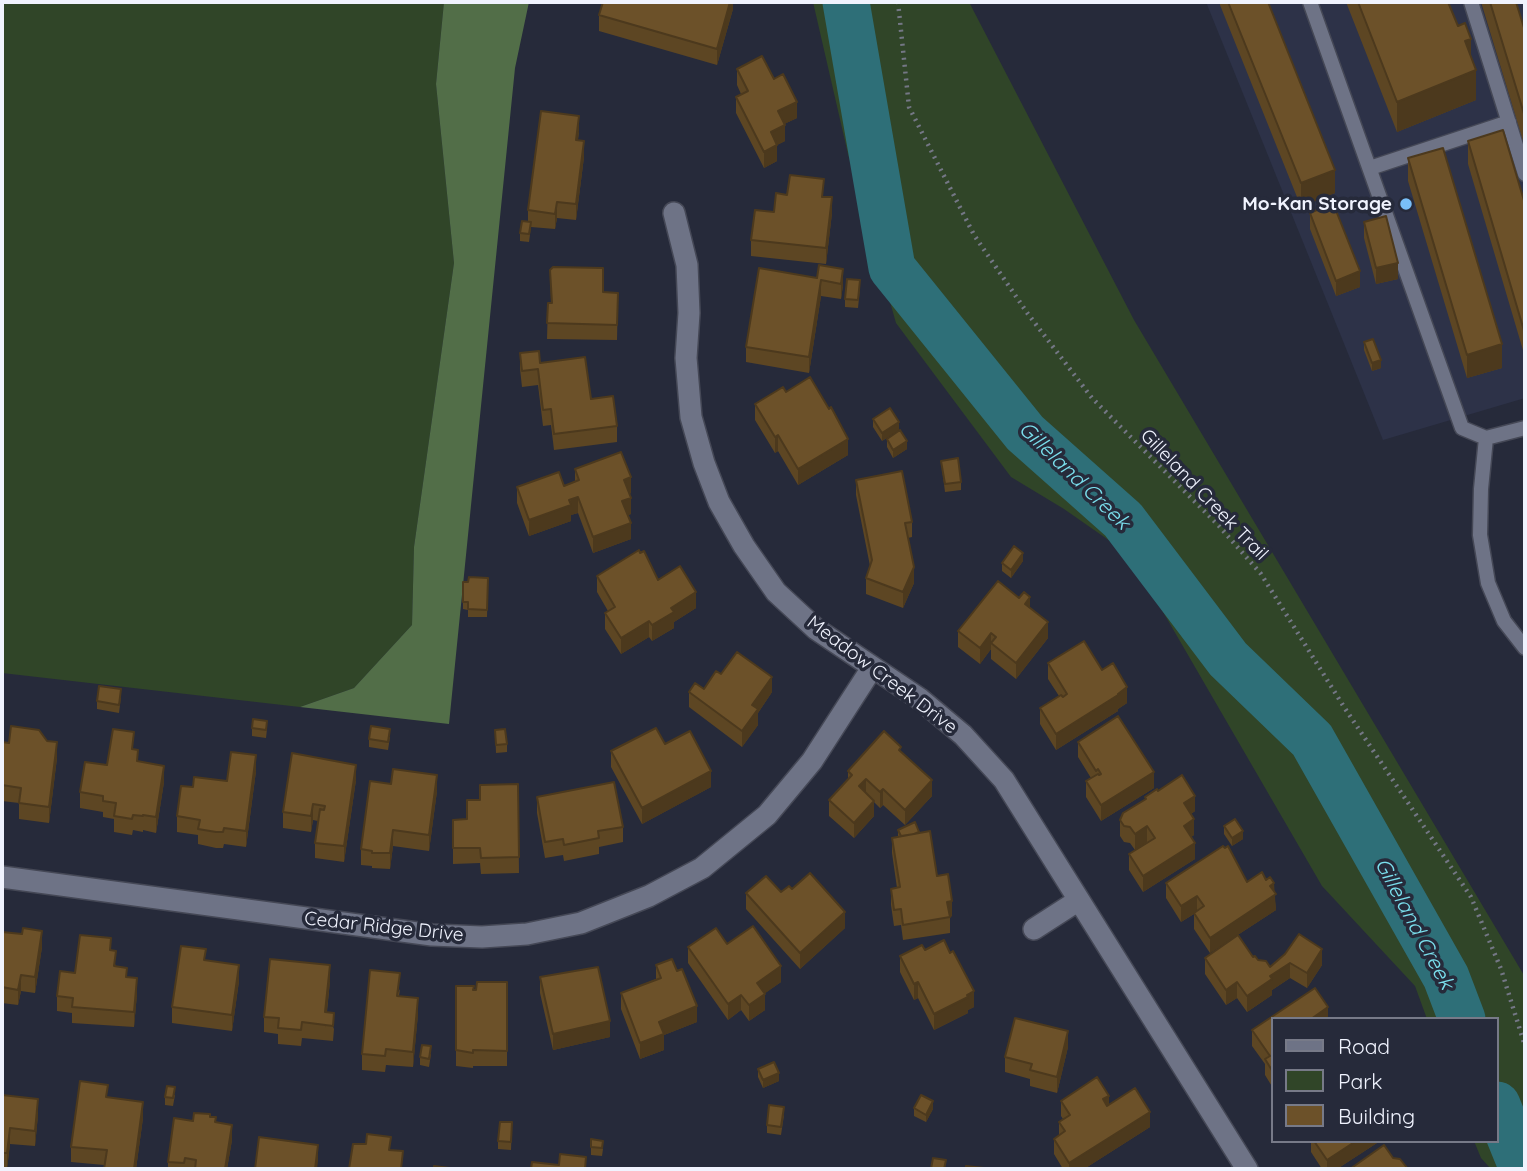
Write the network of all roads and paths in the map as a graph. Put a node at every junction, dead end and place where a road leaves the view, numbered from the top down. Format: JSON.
{"nodes":[{"id":1,"x":898,"y":2,"type":"edge"},
{"id":2,"x":1310,"y":2,"type":"edge"},
{"id":3,"x":1471,"y":2,"type":"edge"},
{"id":4,"x":1509,"y":122,"type":"junction"},
{"id":5,"x":1370,"y":168,"type":"junction"},
{"id":6,"x":1525,"y":173,"type":"edge"},
{"id":7,"x":674,"y":213,"type":"dead end"},
{"id":8,"x":1525,"y":428,"type":"edge"},
{"id":9,"x":1486,"y":438,"type":"junction"},
{"id":10,"x":1525,"y":648,"type":"edge"},
{"id":11,"x":872,"y":668,"type":"junction"},
{"id":12,"x":2,"y":877,"type":"edge"},
{"id":13,"x":1079,"y":900,"type":"junction"},
{"id":14,"x":1034,"y":929,"type":"dead end"},
{"id":15,"x":1525,"y":1046,"type":"edge"},
{"id":16,"x":1247,"y":1169,"type":"edge"}],
"edges":[{"from":1,"to":15,"type":"path","name":"Gilleland Creek Trail"},
{"from":2,"to":5,"type":"lane"},
{"from":3,"to":4,"type":"lane"},
{"from":4,"to":5,"type":"lane"},
{"from":4,"to":6,"type":"lane"},
{"from":5,"to":9,"type":"lane"},
{"from":7,"to":11,"type":"street","name":"Meadow Creek Drive"},
{"from":8,"to":9,"type":"lane"},
{"from":9,"to":10,"type":"lane"},
{"from":11,"to":12,"type":"street","name":"Cedar Ridge Drive"},
{"from":11,"to":13,"type":"street","name":"Meadow Creek Drive"},
{"from":13,"to":14,"type":"street"},
{"from":13,"to":16,"type":"street","name":"Meadow Creek Drive"}]}
